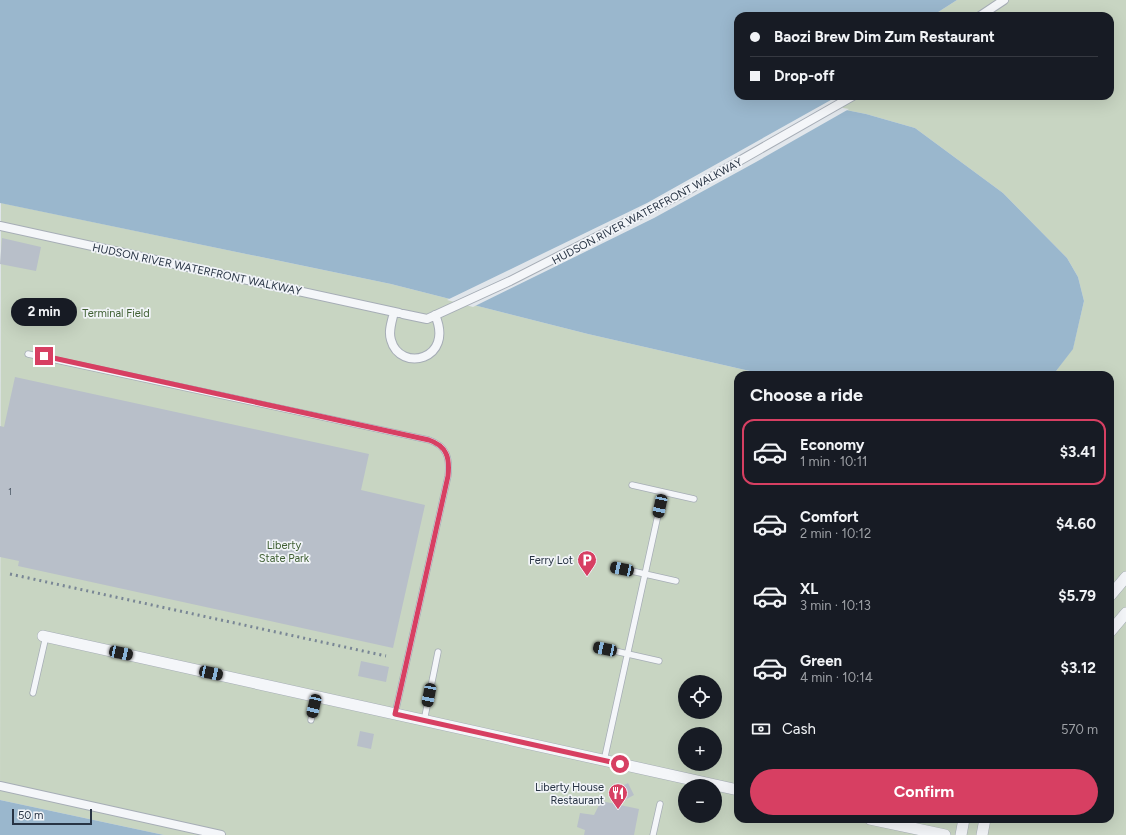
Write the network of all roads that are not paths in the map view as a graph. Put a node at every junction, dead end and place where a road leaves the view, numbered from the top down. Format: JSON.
{"nodes":[{"id":1,"x":1004,"y":0,"type":"edge"},
{"id":2,"x":986,"y":12,"type":"edge"},
{"id":3,"x":846,"y":100,"type":"edge"},
{"id":4,"x":0,"y":226,"type":"edge"},
{"id":5,"x":398,"y":313,"type":"junction"},
{"id":6,"x":434,"y":315,"type":"junction"},
{"id":7,"x":28,"y":354,"type":"dead end"},
{"id":8,"x":632,"y":485,"type":"dead end"},
{"id":9,"x":662,"y":492,"type":"junction"},
{"id":10,"x":694,"y":499,"type":"dead end"},
{"id":11,"x":614,"y":567,"type":"dead end"},
{"id":12,"x":645,"y":574,"type":"junction"},
{"id":13,"x":1126,"y":577,"type":"edge"},
{"id":14,"x":676,"y":581,"type":"dead end"},
{"id":15,"x":1114,"y":591,"type":"edge"},
{"id":16,"x":1126,"y":613,"type":"edge"},
{"id":17,"x":1114,"y":627,"type":"edge"},
{"id":18,"x":44,"y":636,"type":"joint"},
{"id":19,"x":597,"y":647,"type":"dead end"},
{"id":20,"x":438,"y":652,"type":"dead end"},
{"id":21,"x":628,"y":654,"type":"junction"},
{"id":22,"x":659,"y":661,"type":"dead end"},
{"id":23,"x":33,"y":693,"type":"dead end"},
{"id":24,"x":316,"y":696,"type":"junction"},
{"id":25,"x":395,"y":714,"type":"junction"},
{"id":26,"x":311,"y":720,"type":"dead end"},
{"id":27,"x":424,"y":722,"type":"junction"},
{"id":28,"x":604,"y":761,"type":"junction"},
{"id":29,"x":0,"y":786,"type":"edge"},
{"id":30,"x":734,"y":789,"type":"edge"},
{"id":31,"x":660,"y":804,"type":"dead end"},
{"id":32,"x":889,"y":823,"type":"edge"},
{"id":33,"x":963,"y":823,"type":"edge"},
{"id":34,"x":984,"y":823,"type":"edge"},
{"id":35,"x":221,"y":835,"type":"edge"},
{"id":36,"x":653,"y":835,"type":"edge"},
{"id":37,"x":945,"y":835,"type":"edge"},
{"id":38,"x":961,"y":835,"type":"edge"},
{"id":39,"x":982,"y":835,"type":"edge"}],
"edges":[{"from":1,"to":2,"type":"street"},
{"from":3,"to":6,"type":"street","name":"HUDSON RIVER WATERFRONT WALKWAY"},
{"from":4,"to":5,"type":"street","name":"HUDSON RIVER WATERFRONT WALKWAY"},
{"from":5,"to":6,"type":"street","name":"HUDSON RIVER WATERFRONT WALKWAY"},
{"from":5,"to":6,"type":"street"},
{"from":7,"to":25,"type":"lane"},
{"from":8,"to":9,"type":"lane"},
{"from":9,"to":10,"type":"lane"},
{"from":9,"to":12,"type":"lane"},
{"from":11,"to":12,"type":"lane"},
{"from":12,"to":14,"type":"lane"},
{"from":12,"to":21,"type":"lane"},
{"from":13,"to":15,"type":"street"},
{"from":16,"to":17,"type":"street"},
{"from":18,"to":23,"type":"lane"},
{"from":18,"to":24,"type":"street"},
{"from":19,"to":21,"type":"lane"},
{"from":20,"to":27,"type":"lane"},
{"from":21,"to":22,"type":"lane"},
{"from":21,"to":28,"type":"lane"},
{"from":24,"to":25,"type":"street"},
{"from":24,"to":26,"type":"lane"},
{"from":25,"to":27,"type":"street"},
{"from":27,"to":28,"type":"street"},
{"from":28,"to":30,"type":"street"},
{"from":29,"to":35,"type":"street"},
{"from":31,"to":36,"type":"lane"},
{"from":32,"to":37,"type":"street"},
{"from":33,"to":38,"type":"street"},
{"from":34,"to":39,"type":"street"}]}
